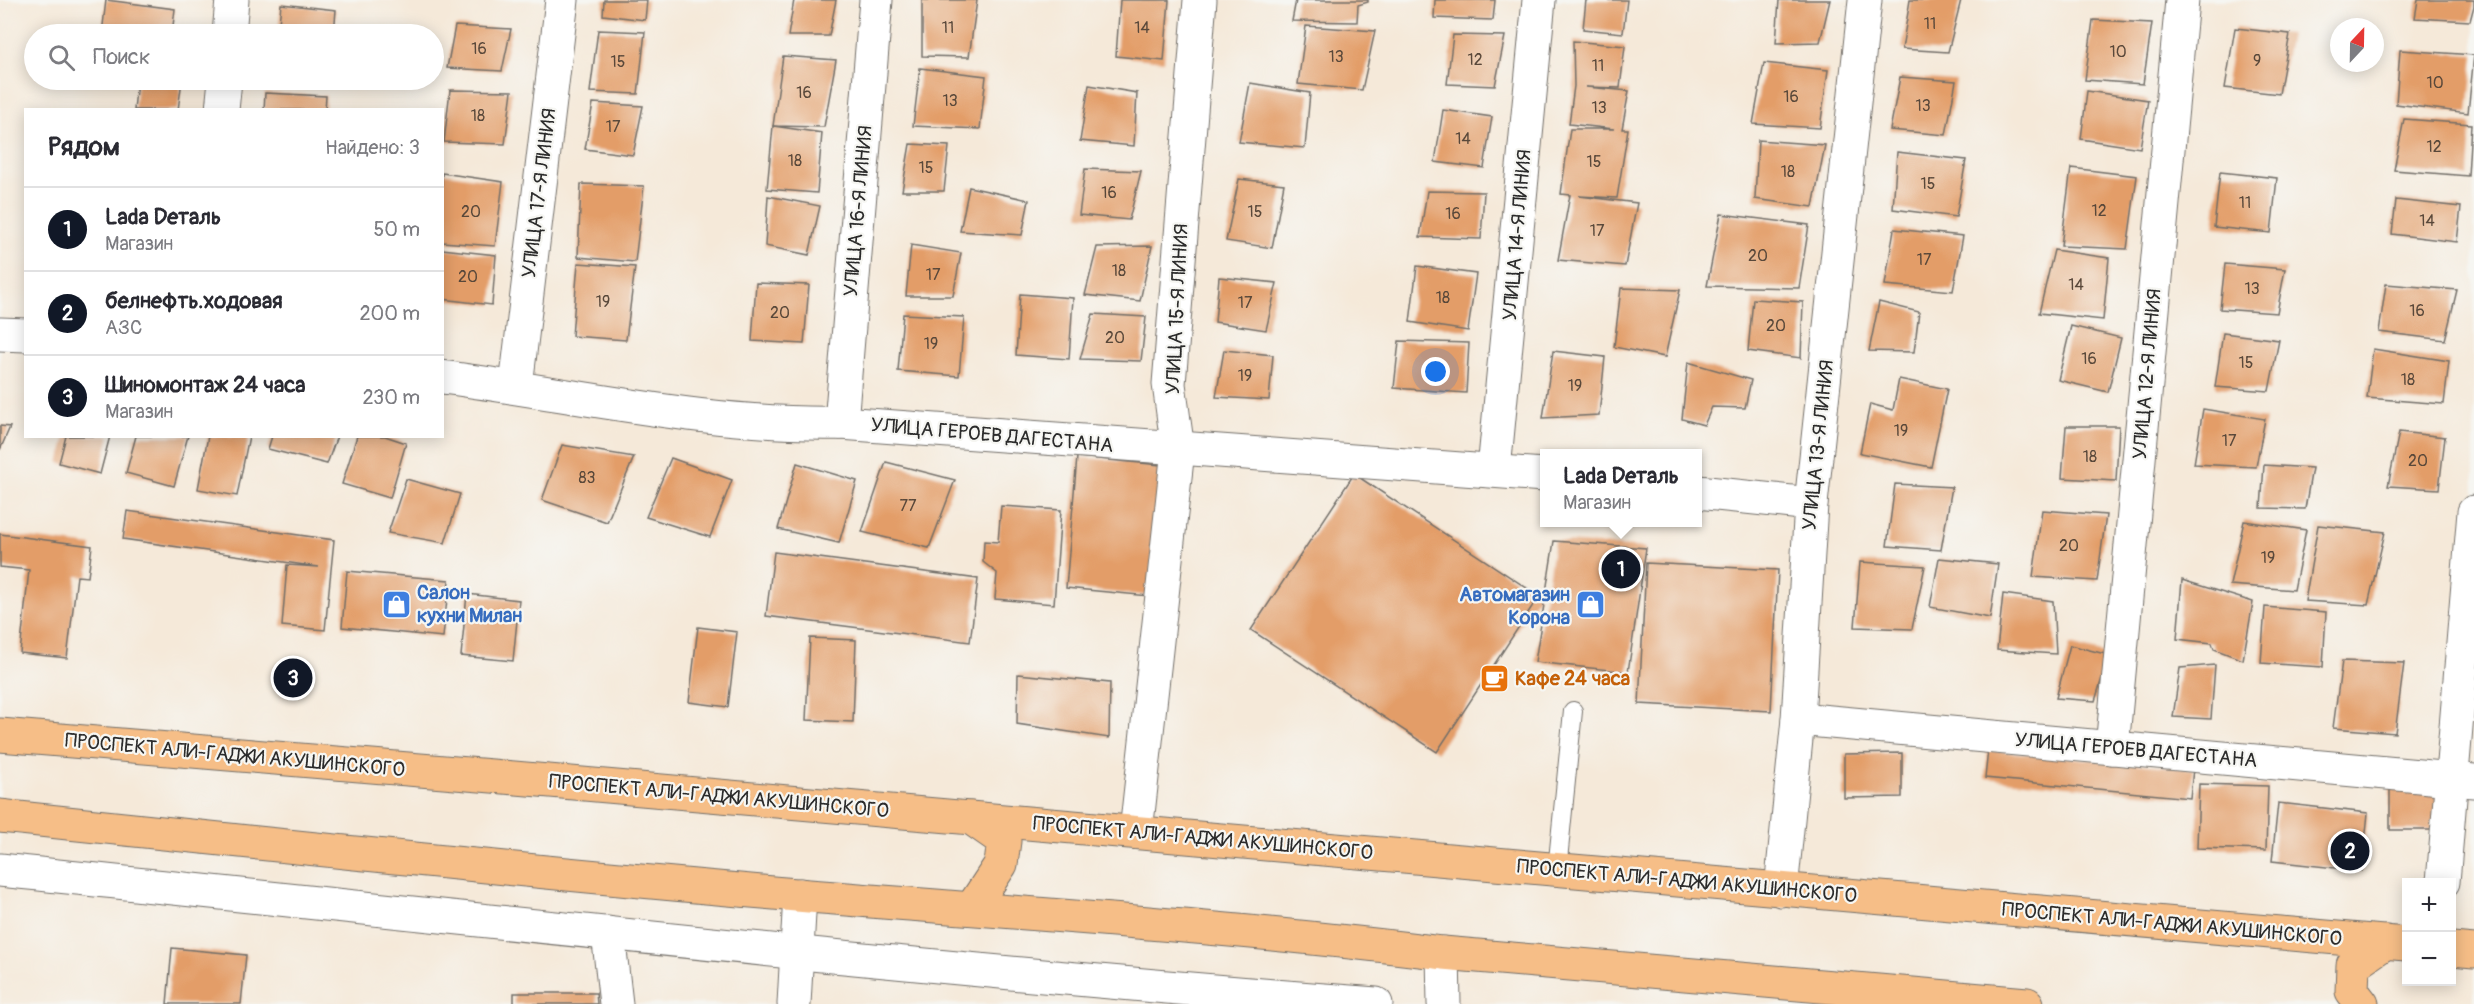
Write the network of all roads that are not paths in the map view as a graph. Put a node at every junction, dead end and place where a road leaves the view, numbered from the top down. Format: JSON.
{"nodes":[{"id":1,"x":232,"y":0,"type":"edge"},
{"id":2,"x":561,"y":0,"type":"edge"},
{"id":3,"x":876,"y":0,"type":"edge"},
{"id":4,"x":1200,"y":0,"type":"edge"},
{"id":5,"x":1539,"y":0,"type":"edge"},
{"id":6,"x":1864,"y":0,"type":"edge"},
{"id":7,"x":2182,"y":0,"type":"edge"},
{"id":8,"x":230,"y":24,"type":"edge"},
{"id":9,"x":224,"y":90,"type":"edge"},
{"id":10,"x":222,"y":108,"type":"edge"},
{"id":11,"x":0,"y":334,"type":"edge"},
{"id":12,"x":24,"y":335,"type":"edge"},
{"id":13,"x":444,"y":377,"type":"edge"},
{"id":14,"x":516,"y":386,"type":"junction"},
{"id":15,"x":841,"y":423,"type":"junction"},
{"id":16,"x":1178,"y":450,"type":"junction"},
{"id":17,"x":1494,"y":470,"type":"junction"},
{"id":18,"x":1540,"y":475,"type":"edge"},
{"id":19,"x":1702,"y":492,"type":"edge"},
{"id":20,"x":1812,"y":504,"type":"junction"},
{"id":21,"x":2474,"y":512,"type":"edge"},
{"id":22,"x":1573,"y":711,"type":"dead end"},
{"id":23,"x":1798,"y":718,"type":"junction"},
{"id":24,"x":0,"y":735,"type":"edge"},
{"id":25,"x":2112,"y":748,"type":"junction"},
{"id":26,"x":2463,"y":780,"type":"edge"},
{"id":27,"x":0,"y":816,"type":"edge"},
{"id":28,"x":971,"y":818,"type":"junction"},
{"id":29,"x":1136,"y":832,"type":"junction"},
{"id":30,"x":0,"y":870,"type":"edge"},
{"id":31,"x":1557,"y":870,"type":"junction"},
{"id":32,"x":2445,"y":878,"type":"edge"},
{"id":33,"x":1780,"y":890,"type":"junction"},
{"id":34,"x":800,"y":895,"type":"junction"},
{"id":35,"x":972,"y":908,"type":"junction"},
{"id":36,"x":608,"y":933,"type":"junction"},
{"id":37,"x":2396,"y":943,"type":"edge"},
{"id":38,"x":2456,"y":949,"type":"edge"},
{"id":39,"x":2474,"y":951,"type":"edge"},
{"id":40,"x":1443,"y":953,"type":"junction"},
{"id":41,"x":797,"y":954,"type":"junction"},
{"id":42,"x":1133,"y":995,"type":"edge"},
{"id":43,"x":1809,"y":995,"type":"edge"},
{"id":44,"x":616,"y":1004,"type":"edge"},
{"id":45,"x":794,"y":1004,"type":"edge"},
{"id":46,"x":1376,"y":1004,"type":"edge"},
{"id":47,"x":1444,"y":1004,"type":"edge"},
{"id":48,"x":2027,"y":1004,"type":"edge"},
{"id":49,"x":2362,"y":1004,"type":"edge"}],
"edges":[{"from":1,"to":8,"type":"street"},
{"from":2,"to":14,"type":"street","name":"УЛИЦА 17-Я ЛИНИЯ"},
{"from":3,"to":15,"type":"street","name":"УЛИЦА 16-Я ЛИНИЯ"},
{"from":4,"to":16,"type":"street","name":"УЛИЦА 15-Я ЛИНИЯ"},
{"from":5,"to":17,"type":"street","name":"УЛИЦА 14-Я ЛИНИЯ"},
{"from":6,"to":20,"type":"street","name":"УЛИЦА 13-Я ЛИНИЯ"},
{"from":7,"to":25,"type":"street","name":"УЛИЦА 12-Я ЛИНИЯ"},
{"from":9,"to":10,"type":"street"},
{"from":11,"to":12,"type":"street"},
{"from":13,"to":14,"type":"street","name":"УЛИЦА ГЕРОЕВ ДАГЕСТАНА"},
{"from":14,"to":15,"type":"street","name":"УЛИЦА ГЕРОЕВ ДАГЕСТАНА"},
{"from":15,"to":16,"type":"street","name":"УЛИЦА ГЕРОЕВ ДАГЕСТАНА"},
{"from":16,"to":17,"type":"street","name":"УЛИЦА ГЕРОЕВ ДАГЕСТАНА"},
{"from":16,"to":29,"type":"street","name":"УЛИЦА 15-Я ЛИНИЯ"},
{"from":17,"to":18,"type":"street","name":"УЛИЦА ГЕРОЕВ ДАГЕСТАНА"},
{"from":19,"to":20,"type":"street"},
{"from":20,"to":23,"type":"street","name":"УЛИЦА 13-Я ЛИНИЯ"},
{"from":21,"to":26,"type":"street"},
{"from":22,"to":31,"type":"lane"},
{"from":23,"to":25,"type":"street","name":"УЛИЦА ГЕРОЕВ ДАГЕСТАНА"},
{"from":23,"to":33,"type":"street","name":"УЛИЦА 13-Я ЛИНИЯ"},
{"from":24,"to":28,"type":"main road","name":"ПРОСПЕКТ АЛИ-ГАДЖИ АКУШИНСКОГО"},
{"from":25,"to":26,"type":"street","name":"УЛИЦА ГЕРОЕВ ДАГЕСТАНА"},
{"from":26,"to":32,"type":"street"},
{"from":27,"to":34,"type":"main road"},
{"from":28,"to":29,"type":"main road","name":"ПРОСПЕКТ АЛИ-ГАДЖИ АКУШИНСКОГО"},
{"from":28,"to":35,"type":"main road"},
{"from":29,"to":31,"type":"main road","name":"ПРОСПЕКТ АЛИ-ГАДЖИ АКУШИНСКОГО"},
{"from":30,"to":36,"type":"street"},
{"from":31,"to":33,"type":"main road","name":"ПРОСПЕКТ АЛИ-ГАДЖИ АКУШИНСКОГО"},
{"from":33,"to":37,"type":"main road","name":"ПРОСПЕКТ АЛИ-ГАДЖИ АКУШИНСКОГО"},
{"from":34,"to":35,"type":"main road"},
{"from":34,"to":41,"type":"street"},
{"from":35,"to":40,"type":"main road"},
{"from":36,"to":41,"type":"street"},
{"from":36,"to":44,"type":"street"},
{"from":37,"to":49,"type":"main road"},
{"from":38,"to":39,"type":"main road"},
{"from":40,"to":43,"type":"main road"},
{"from":40,"to":47,"type":"street"},
{"from":41,"to":42,"type":"street"},
{"from":41,"to":45,"type":"street"},
{"from":42,"to":46,"type":"street"},
{"from":43,"to":48,"type":"main road"}]}
